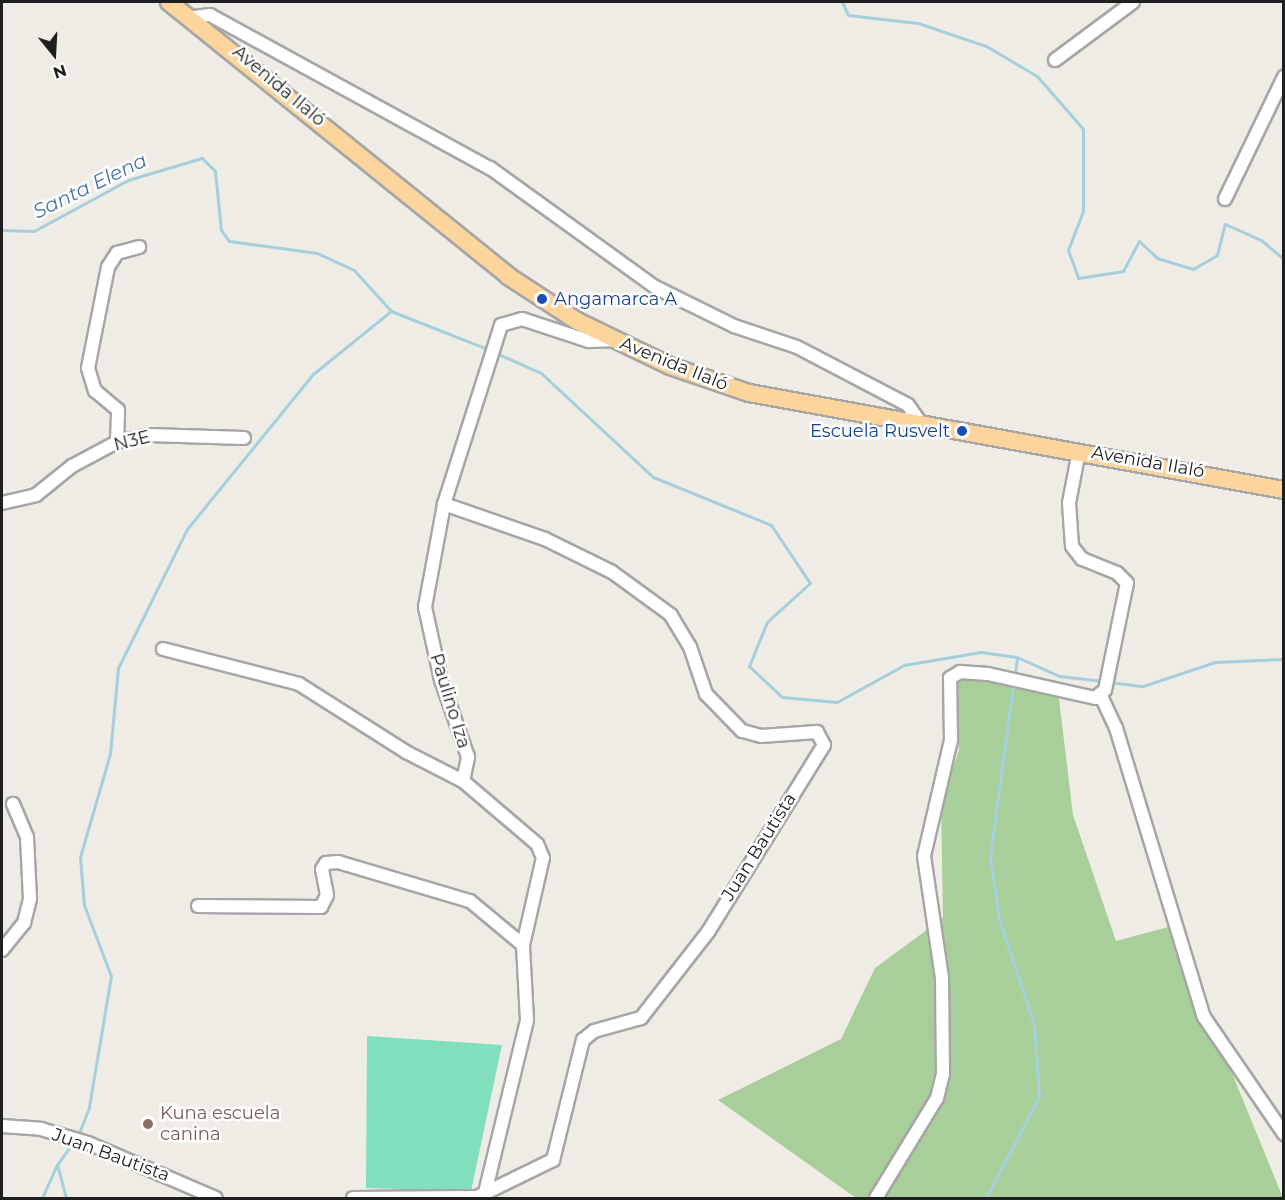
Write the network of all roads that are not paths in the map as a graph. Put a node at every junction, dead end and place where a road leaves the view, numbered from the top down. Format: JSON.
{"nodes":[{"id":1,"x":170,"y":2,"type":"edge"},
{"id":2,"x":1133,"y":2,"type":"edge"},
{"id":3,"x":195,"y":17,"type":"junction"},
{"id":4,"x":1054,"y":60,"type":"dead end"},
{"id":5,"x":1284,"y":77,"type":"edge"},
{"id":6,"x":1225,"y":199,"type":"dead end"},
{"id":7,"x":139,"y":247,"type":"dead end"},
{"id":8,"x":614,"y":340,"type":"junction"},
{"id":9,"x":922,"y":425,"type":"junction"},
{"id":10,"x":244,"y":438,"type":"dead end"},
{"id":11,"x":117,"y":442,"type":"junction"},
{"id":12,"x":1079,"y":451,"type":"junction"},
{"id":13,"x":1284,"y":490,"type":"edge"},
{"id":14,"x":2,"y":503,"type":"edge"},
{"id":15,"x":444,"y":504,"type":"junction"},
{"id":16,"x":164,"y":649,"type":"dead end"},
{"id":17,"x":1103,"y":693,"type":"junction"},
{"id":18,"x":463,"y":781,"type":"junction"},
{"id":19,"x":13,"y":804,"type":"dead end"},
{"id":20,"x":198,"y":906,"type":"dead end"},
{"id":21,"x":524,"y":945,"type":"junction"},
{"id":22,"x":2,"y":950,"type":"edge"},
{"id":23,"x":2,"y":1126,"type":"edge"},
{"id":24,"x":1284,"y":1134,"type":"edge"},
{"id":25,"x":484,"y":1197,"type":"edge"},
{"id":26,"x":216,"y":1198,"type":"edge"},
{"id":27,"x":353,"y":1198,"type":"edge"},
{"id":28,"x":876,"y":1198,"type":"edge"}],
"edges":[{"from":1,"to":3,"type":"main road","name":"Avenida Ilaló"},
{"from":2,"to":4,"type":"street"},
{"from":3,"to":8,"type":"main road","name":"Avenida Ilaló"},
{"from":3,"to":9,"type":"street"},
{"from":5,"to":6,"type":"street"},
{"from":7,"to":11,"type":"street"},
{"from":8,"to":9,"type":"main road","name":"Avenida Ilaló"},
{"from":8,"to":15,"type":"street","name":"Paulino Iza"},
{"from":9,"to":12,"type":"main road","name":"Avenida Ilaló"},
{"from":10,"to":11,"type":"street","name":"N3E"},
{"from":11,"to":14,"type":"street","name":"N3E"},
{"from":12,"to":13,"type":"main road","name":"Avenida Ilaló"},
{"from":12,"to":17,"type":"street"},
{"from":15,"to":18,"type":"street","name":"Paulino Iza"},
{"from":15,"to":25,"type":"street","name":"Juan Bautista"},
{"from":16,"to":18,"type":"street"},
{"from":17,"to":24,"type":"street"},
{"from":17,"to":28,"type":"street"},
{"from":18,"to":21,"type":"street"},
{"from":19,"to":22,"type":"street"},
{"from":20,"to":21,"type":"street"},
{"from":21,"to":25,"type":"street"},
{"from":23,"to":26,"type":"street","name":"Juan Bautista"},
{"from":25,"to":27,"type":"street","name":"Juan Bautista"}]}
